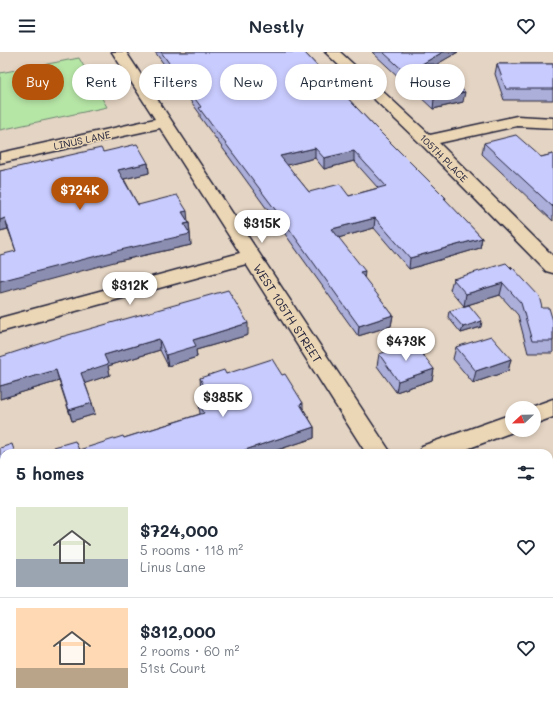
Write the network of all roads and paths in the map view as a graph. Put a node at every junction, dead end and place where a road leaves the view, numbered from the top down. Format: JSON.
{"nodes":[{"id":1,"x":119,"y":52,"type":"edge"},
{"id":2,"x":332,"y":52,"type":"edge"},
{"id":3,"x":164,"y":122,"type":"junction"},
{"id":4,"x":553,"y":123,"type":"edge"},
{"id":5,"x":428,"y":141,"type":"junction"},
{"id":6,"x":0,"y":158,"type":"edge"},
{"id":7,"x":252,"y":256,"type":"junction"},
{"id":8,"x":553,"y":267,"type":"edge"},
{"id":9,"x":0,"y":325,"type":"edge"},
{"id":10,"x":553,"y":408,"type":"edge"},
{"id":11,"x":541,"y":412,"type":"edge"},
{"id":12,"x":505,"y":426,"type":"edge"},
{"id":13,"x":376,"y":449,"type":"edge"},
{"id":14,"x":441,"y":449,"type":"edge"}],
"edges":[{"from":1,"to":3,"type":"street","name":"WEST 105TH STREET"},
{"from":2,"to":5,"type":"street","name":"105TH PLACE"},
{"from":3,"to":6,"type":"street","name":"LINUS LANE"},
{"from":3,"to":7,"type":"street","name":"WEST 105TH STREET"},
{"from":4,"to":5,"type":"street"},
{"from":5,"to":8,"type":"street","name":"105TH PLACE"},
{"from":7,"to":9,"type":"street"},
{"from":7,"to":13,"type":"street","name":"WEST 105TH STREET"},
{"from":10,"to":11,"type":"street"},
{"from":12,"to":14,"type":"street"}]}
